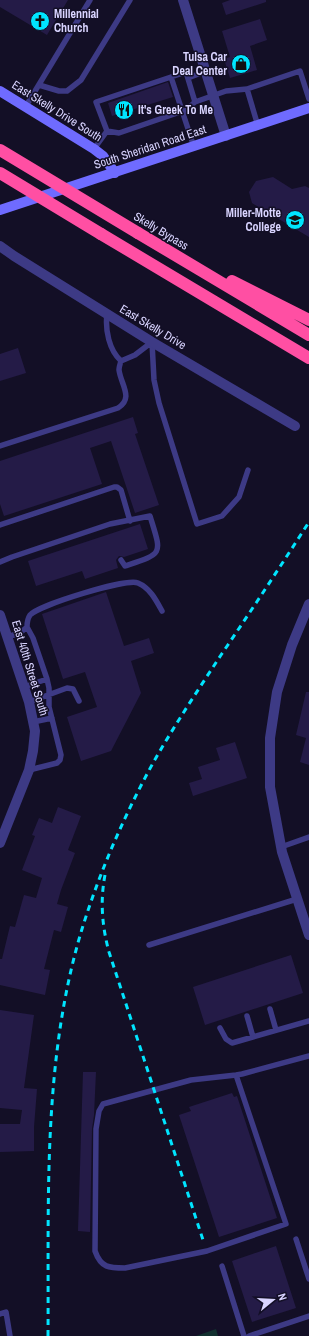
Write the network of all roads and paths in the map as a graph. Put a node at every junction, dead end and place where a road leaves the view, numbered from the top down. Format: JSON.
{"nodes":[{"id":1,"x":90,"y":0,"type":"edge"},
{"id":2,"x":130,"y":0,"type":"edge"},
{"id":3,"x":183,"y":0,"type":"edge"},
{"id":4,"x":206,"y":71,"type":"junction"},
{"id":5,"x":171,"y":77,"type":"junction"},
{"id":6,"x":188,"y":78,"type":"junction"},
{"id":7,"x":39,"y":84,"type":"junction"},
{"id":8,"x":247,"y":89,"type":"junction"},
{"id":9,"x":0,"y":91,"type":"edge"},
{"id":10,"x":214,"y":96,"type":"junction"},
{"id":11,"x":309,"y":99,"type":"edge"},
{"id":12,"x":196,"y":102,"type":"junction"},
{"id":13,"x":26,"y":106,"type":"junction"},
{"id":14,"x":309,"y":108,"type":"edge"},
{"id":15,"x":182,"y":112,"type":"junction"},
{"id":16,"x":258,"y":126,"type":"junction"},
{"id":17,"x":106,"y":131,"type":"junction"},
{"id":18,"x":226,"y":136,"type":"junction"},
{"id":19,"x":194,"y":146,"type":"junction"},
{"id":20,"x":94,"y":149,"type":"junction"},
{"id":21,"x":0,"y":150,"type":"edge"},
{"id":22,"x":0,"y":173,"type":"edge"},
{"id":23,"x":115,"y":173,"type":"junction"},
{"id":24,"x":0,"y":210,"type":"edge"},
{"id":25,"x":138,"y":233,"type":"junction"},
{"id":26,"x":0,"y":246,"type":"edge"},
{"id":27,"x":107,"y":314,"type":"junction"},
{"id":28,"x":309,"y":320,"type":"edge"},
{"id":29,"x":309,"y":335,"type":"edge"},
{"id":30,"x":152,"y":342,"type":"junction"},
{"id":31,"x":309,"y":358,"type":"edge"},
{"id":32,"x":121,"y":361,"type":"junction"},
{"id":33,"x":295,"y":426,"type":"dead end"},
{"id":34,"x":0,"y":446,"type":"edge"},
{"id":35,"x":248,"y":470,"type":"dead end"},
{"id":36,"x":130,"y":521,"type":"junction"},
{"id":37,"x":0,"y":525,"type":"edge"},
{"id":38,"x":121,"y":560,"type":"dead end"},
{"id":39,"x":0,"y":562,"type":"edge"},
{"id":40,"x":308,"y":608,"type":"edge"},
{"id":41,"x":162,"y":611,"type":"dead end"},
{"id":42,"x":0,"y":615,"type":"edge"},
{"id":43,"x":27,"y":627,"type":"junction"},
{"id":44,"x":7,"y":637,"type":"junction"},
{"id":45,"x":47,"y":679,"type":"junction"},
{"id":46,"x":24,"y":687,"type":"junction"},
{"id":47,"x":49,"y":694,"type":"junction"},
{"id":48,"x":79,"y":701,"type":"dead end"},
{"id":49,"x":29,"y":702,"type":"junction"},
{"id":50,"x":52,"y":718,"type":"junction"},
{"id":51,"x":33,"y":722,"type":"junction"},
{"id":52,"x":29,"y":770,"type":"junction"},
{"id":53,"x":309,"y":837,"type":"edge"},
{"id":54,"x":0,"y":843,"type":"edge"},
{"id":55,"x":281,"y":847,"type":"junction"},
{"id":56,"x":297,"y":899,"type":"junction"},
{"id":57,"x":305,"y":910,"type":"edge"},
{"id":58,"x":309,"y":935,"type":"edge"},
{"id":59,"x":150,"y":945,"type":"dead end"},
{"id":60,"x":270,"y":1009,"type":"dead end"},
{"id":61,"x":247,"y":1016,"type":"dead end"},
{"id":62,"x":309,"y":1021,"type":"edge"},
{"id":63,"x":220,"y":1028,"type":"dead end"},
{"id":64,"x":276,"y":1030,"type":"junction"},
{"id":65,"x":253,"y":1038,"type":"junction"},
{"id":66,"x":309,"y":1056,"type":"edge"},
{"id":67,"x":236,"y":1075,"type":"junction"},
{"id":68,"x":296,"y":1240,"type":"dead end"},
{"id":69,"x":222,"y":1266,"type":"dead end"},
{"id":70,"x":309,"y":1280,"type":"edge"},
{"id":71,"x":0,"y":1314,"type":"edge"},
{"id":72,"x":309,"y":1316,"type":"edge"},
{"id":73,"x":10,"y":1336,"type":"edge"},
{"id":74,"x":244,"y":1336,"type":"edge"},
{"id":75,"x":249,"y":1336,"type":"edge"}],
"edges":[{"from":1,"to":7,"type":"lane"},
{"from":2,"to":7,"type":"lane"},
{"from":3,"to":4,"type":"street"},
{"from":4,"to":6,"type":"lane"},
{"from":4,"to":10,"type":"street"},
{"from":5,"to":6,"type":"lane"},
{"from":5,"to":15,"type":"lane"},
{"from":5,"to":17,"type":"lane"},
{"from":6,"to":12,"type":"lane"},
{"from":7,"to":13,"type":"lane"},
{"from":8,"to":10,"type":"lane"},
{"from":8,"to":11,"type":"lane"},
{"from":8,"to":16,"type":"lane"},
{"from":9,"to":13,"type":"main road","name":"East Skelly Drive South"},
{"from":10,"to":12,"type":"lane"},
{"from":10,"to":18,"type":"street"},
{"from":12,"to":15,"type":"lane"},
{"from":13,"to":20,"type":"main road","name":"East Skelly Drive South"},
{"from":14,"to":16,"type":"main road","name":"South Sheridan Road East"},
{"from":15,"to":17,"type":"lane"},
{"from":15,"to":19,"type":"lane"},
{"from":16,"to":18,"type":"main road","name":"South Sheridan Road East"},
{"from":17,"to":20,"type":"lane"},
{"from":18,"to":19,"type":"main road","name":"South Sheridan Road East"},
{"from":19,"to":23,"type":"main road","name":"South Sheridan Road East"},
{"from":20,"to":23,"type":"main road","name":"East Skelly Drive South"},
{"from":21,"to":25,"type":"highway","name":"Skelly Bypass","bridge":true},
{"from":22,"to":31,"type":"highway","bridge":true},
{"from":23,"to":24,"type":"main road","name":"South Sheridan Road East"},
{"from":25,"to":28,"type":"highway"},
{"from":25,"to":29,"type":"highway","name":"Skelly Bypass"},
{"from":26,"to":27,"type":"street","name":"East Skelly Drive"},
{"from":27,"to":30,"type":"street","name":"East Skelly Drive"},
{"from":27,"to":32,"type":"lane"},
{"from":30,"to":32,"type":"lane"},
{"from":30,"to":33,"type":"street","name":"East Skelly Drive"},
{"from":30,"to":35,"type":"lane"},
{"from":32,"to":34,"type":"lane"},
{"from":36,"to":37,"type":"lane"},
{"from":36,"to":38,"type":"lane"},
{"from":36,"to":39,"type":"lane"},
{"from":40,"to":55,"type":"street"},
{"from":41,"to":43,"type":"lane"},
{"from":42,"to":44,"type":"street","name":"East 40th Street South"},
{"from":43,"to":44,"type":"lane"},
{"from":43,"to":45,"type":"lane"},
{"from":44,"to":46,"type":"street","name":"East 40th Street South"},
{"from":45,"to":46,"type":"lane"},
{"from":45,"to":47,"type":"lane"},
{"from":46,"to":49,"type":"street","name":"East 40th Street South"},
{"from":47,"to":48,"type":"lane"},
{"from":47,"to":49,"type":"lane"},
{"from":47,"to":50,"type":"lane"},
{"from":49,"to":51,"type":"street","name":"East 40th Street South"},
{"from":50,"to":51,"type":"lane"},
{"from":50,"to":52,"type":"lane"},
{"from":51,"to":52,"type":"street","name":"East 40th Street South"},
{"from":52,"to":54,"type":"street","name":"East 40th Street South"},
{"from":53,"to":55,"type":"lane"},
{"from":55,"to":56,"type":"street"},
{"from":56,"to":57,"type":"street"},
{"from":56,"to":59,"type":"lane"},
{"from":57,"to":58,"type":"street"},
{"from":60,"to":64,"type":"lane"},
{"from":61,"to":65,"type":"lane"},
{"from":62,"to":64,"type":"lane"},
{"from":63,"to":65,"type":"lane"},
{"from":64,"to":65,"type":"lane"},
{"from":66,"to":67,"type":"lane"},
{"from":67,"to":67,"type":"lane"},
{"from":68,"to":70,"type":"lane"},
{"from":69,"to":74,"type":"lane"},
{"from":71,"to":73,"type":"lane"},
{"from":72,"to":75,"type":"lane"}]}
